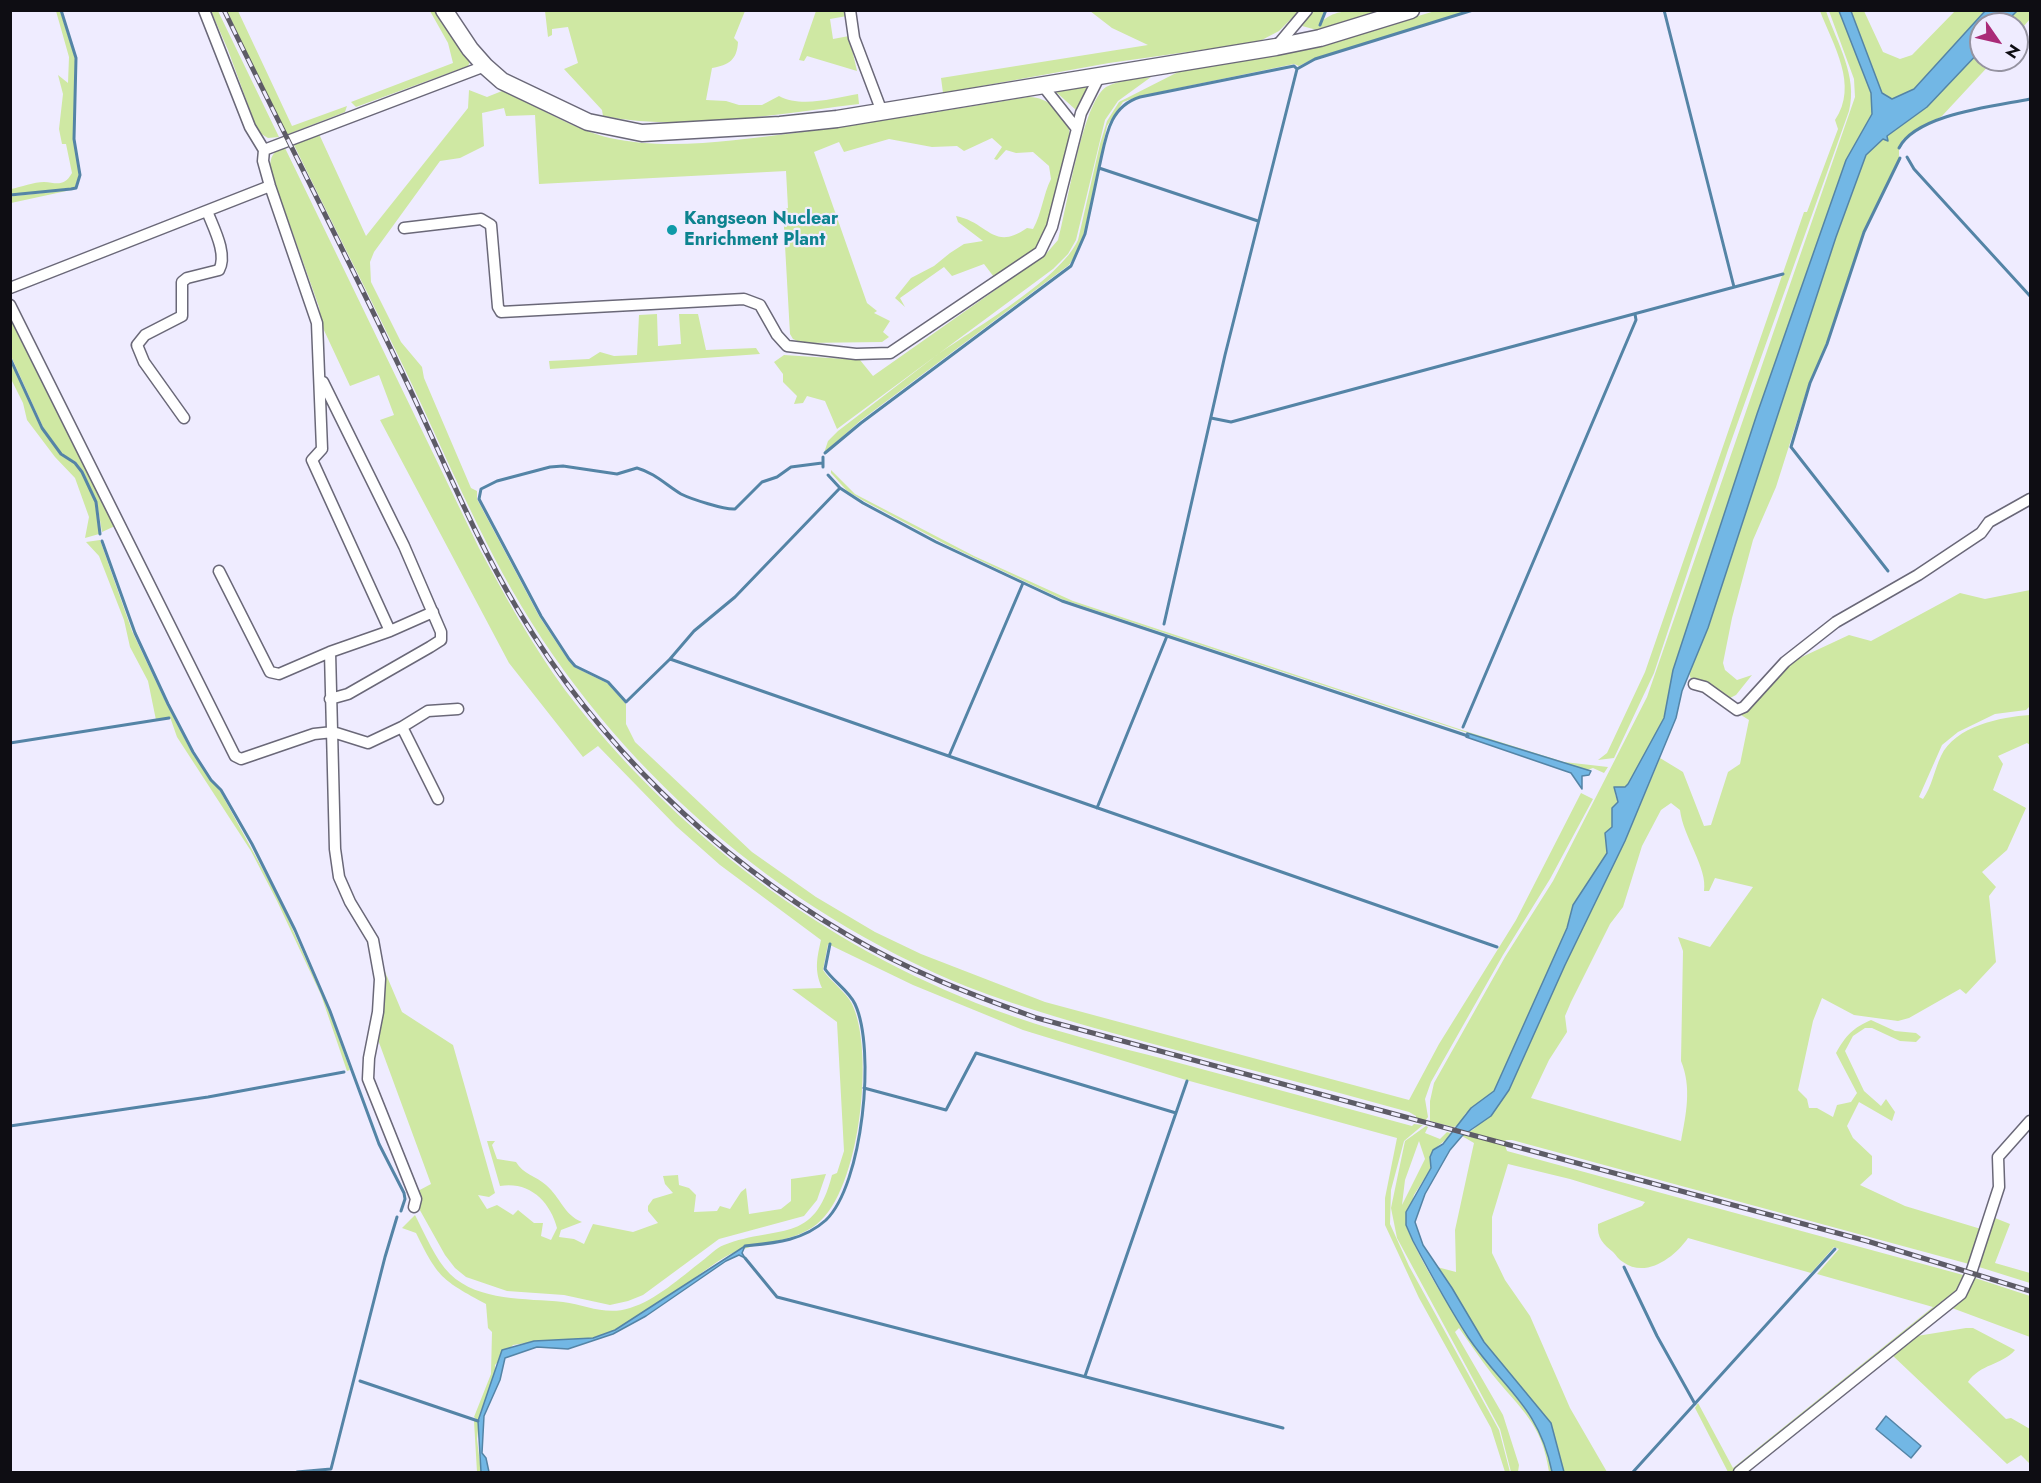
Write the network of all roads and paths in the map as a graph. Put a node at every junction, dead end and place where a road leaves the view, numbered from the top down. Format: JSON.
{"nodes":[{"id":1,"x":204,"y":10,"type":"edge"},
{"id":2,"x":444,"y":10,"type":"edge"},
{"id":3,"x":850,"y":10,"type":"edge"},
{"id":4,"x":1307,"y":10,"type":"edge"},
{"id":5,"x":1411,"y":10,"type":"edge"},
{"id":6,"x":1276,"y":47,"type":"junction"},
{"id":7,"x":484,"y":66,"type":"junction"},
{"id":8,"x":1100,"y":75,"type":"junction"},
{"id":9,"x":1043,"y":86,"type":"junction"},
{"id":10,"x":882,"y":112,"type":"junction"},
{"id":11,"x":1077,"y":129,"type":"junction"},
{"id":12,"x":264,"y":150,"type":"junction"},
{"id":13,"x":270,"y":186,"type":"junction"},
{"id":14,"x":207,"y":211,"type":"junction"},
{"id":15,"x":404,"y":228,"type":"dead end"},
{"id":16,"x":10,"y":288,"type":"edge"},
{"id":17,"x":10,"y":305,"type":"edge"},
{"id":18,"x":320,"y":376,"type":"junction"},
{"id":19,"x":184,"y":418,"type":"dead end"},
{"id":20,"x":2031,"y":499,"type":"edge"},
{"id":21,"x":219,"y":572,"type":"dead end"},
{"id":22,"x":434,"y":612,"type":"junction"},
{"id":23,"x":390,"y":631,"type":"junction"},
{"id":24,"x":330,"y":652,"type":"junction"},
{"id":25,"x":1694,"y":684,"type":"dead end"},
{"id":26,"x":330,"y":699,"type":"junction"},
{"id":27,"x":458,"y":709,"type":"dead end"},
{"id":28,"x":402,"y":727,"type":"junction"},
{"id":29,"x":333,"y":732,"type":"junction"},
{"id":30,"x":438,"y":799,"type":"dead end"},
{"id":31,"x":2031,"y":1121,"type":"edge"},
{"id":32,"x":414,"y":1207,"type":"dead end"},
{"id":33,"x":1739,"y":1473,"type":"edge"}],
"edges":[{"from":1,"to":12,"type":"street"},
{"from":2,"to":7,"type":"main road"},
{"from":3,"to":10,"type":"street"},
{"from":4,"to":6,"type":"street"},
{"from":5,"to":6,"type":"main road"},
{"from":6,"to":8,"type":"main road"},
{"from":7,"to":10,"type":"main road"},
{"from":7,"to":12,"type":"street"},
{"from":8,"to":9,"type":"main road"},
{"from":8,"to":11,"type":"street"},
{"from":9,"to":10,"type":"main road"},
{"from":9,"to":11,"type":"street"},
{"from":11,"to":15,"type":"street"},
{"from":12,"to":13,"type":"street"},
{"from":13,"to":14,"type":"street"},
{"from":13,"to":18,"type":"street"},
{"from":14,"to":16,"type":"street"},
{"from":14,"to":19,"type":"street"},
{"from":17,"to":29,"type":"street"},
{"from":18,"to":22,"type":"street"},
{"from":18,"to":23,"type":"street"},
{"from":20,"to":25,"type":"street"},
{"from":21,"to":24,"type":"street"},
{"from":22,"to":23,"type":"street"},
{"from":22,"to":26,"type":"street"},
{"from":23,"to":24,"type":"street"},
{"from":24,"to":26,"type":"street"},
{"from":26,"to":29,"type":"street"},
{"from":27,"to":28,"type":"street"},
{"from":28,"to":29,"type":"street"},
{"from":28,"to":30,"type":"street"},
{"from":29,"to":32,"type":"street"},
{"from":31,"to":33,"type":"street"}]}
